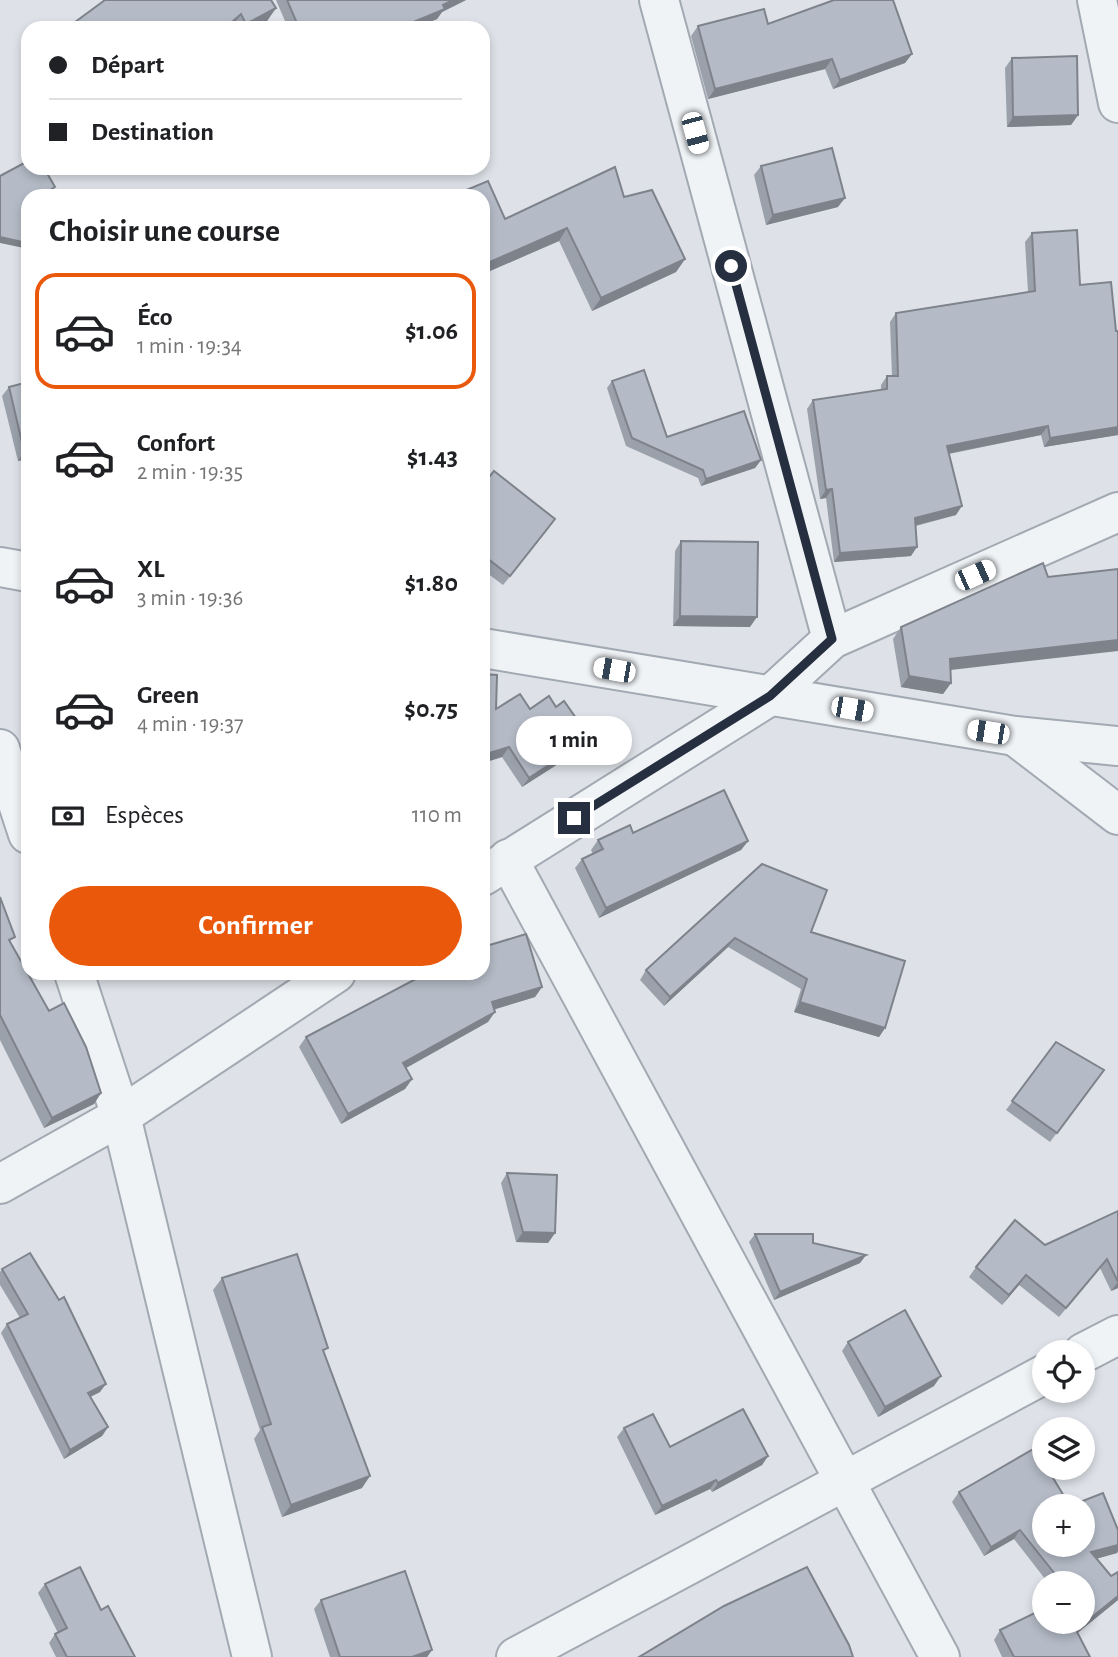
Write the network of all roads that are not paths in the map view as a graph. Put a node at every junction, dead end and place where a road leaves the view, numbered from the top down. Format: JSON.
{"nodes":[{"id":1,"x":659,"y":0,"type":"edge"},
{"id":2,"x":1097,"y":0,"type":"edge"},
{"id":3,"x":1118,"y":103,"type":"edge"},
{"id":4,"x":1118,"y":512,"type":"edge"},
{"id":5,"x":0,"y":567,"type":"edge"},
{"id":6,"x":21,"y":571,"type":"edge"},
{"id":7,"x":832,"y":639,"type":"junction"},
{"id":8,"x":490,"y":649,"type":"edge"},
{"id":9,"x":770,"y":696,"type":"junction"},
{"id":10,"x":1015,"y":736,"type":"junction"},
{"id":11,"x":1118,"y":746,"type":"edge"},
{"id":12,"x":0,"y":749,"type":"edge"},
{"id":13,"x":21,"y":813,"type":"edge"},
{"id":14,"x":1118,"y":815,"type":"edge"},
{"id":15,"x":496,"y":867,"type":"edge"},
{"id":16,"x":76,"y":980,"type":"edge"},
{"id":17,"x":325,"y":980,"type":"edge"},
{"id":18,"x":121,"y":1116,"type":"junction"},
{"id":19,"x":0,"y":1184,"type":"edge"},
{"id":20,"x":1118,"y":1335,"type":"edge"},
{"id":21,"x":1095,"y":1347,"type":"edge"},
{"id":22,"x":1032,"y":1381,"type":"edge"},
{"id":23,"x":844,"y":1481,"type":"junction"},
{"id":24,"x":252,"y":1657,"type":"edge"},
{"id":25,"x":516,"y":1657,"type":"edge"},
{"id":26,"x":940,"y":1657,"type":"edge"}],
"edges":[{"from":1,"to":7,"type":"street"},
{"from":2,"to":3,"type":"street"},
{"from":4,"to":7,"type":"street"},
{"from":5,"to":6,"type":"street"},
{"from":7,"to":9,"type":"street"},
{"from":8,"to":9,"type":"street"},
{"from":9,"to":10,"type":"street"},
{"from":9,"to":15,"type":"street"},
{"from":10,"to":11,"type":"street"},
{"from":10,"to":14,"type":"street"},
{"from":12,"to":13,"type":"street"},
{"from":15,"to":23,"type":"street"},
{"from":16,"to":18,"type":"street"},
{"from":17,"to":18,"type":"street"},
{"from":18,"to":19,"type":"street"},
{"from":18,"to":24,"type":"street"},
{"from":20,"to":21,"type":"street"},
{"from":22,"to":23,"type":"street"},
{"from":23,"to":25,"type":"street"},
{"from":23,"to":26,"type":"street"}]}
